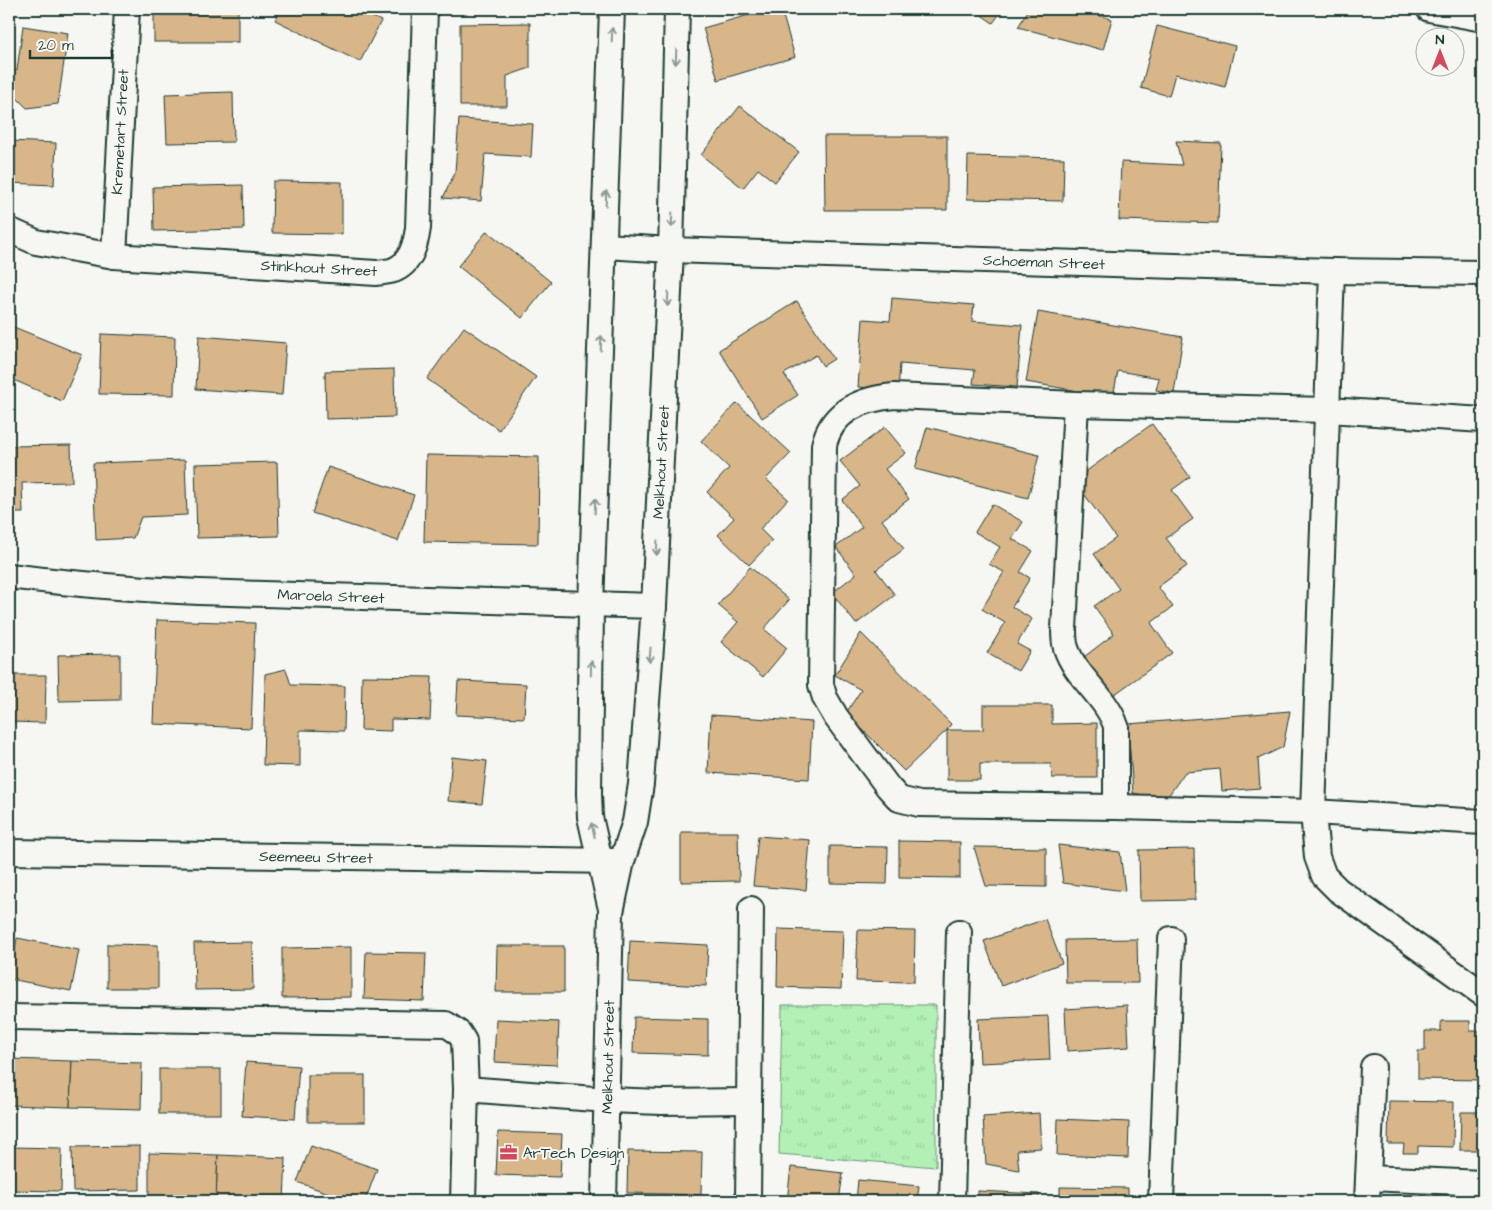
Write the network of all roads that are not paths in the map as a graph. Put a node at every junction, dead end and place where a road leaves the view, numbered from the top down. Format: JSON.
{"nodes":[{"id":1,"x":126,"y":9,"type":"edge"},
{"id":2,"x":425,"y":9,"type":"edge"},
{"id":3,"x":612,"y":9,"type":"edge"},
{"id":4,"x":677,"y":9,"type":"edge"},
{"id":5,"x":1429,"y":9,"type":"edge"},
{"id":6,"x":1483,"y":19,"type":"edge"},
{"id":7,"x":9,"y":230,"type":"edge"},
{"id":8,"x":605,"y":246,"type":"junction"},
{"id":9,"x":671,"y":250,"type":"junction"},
{"id":10,"x":114,"y":256,"type":"junction"},
{"id":11,"x":1332,"y":271,"type":"junction"},
{"id":12,"x":1483,"y":273,"type":"edge"},
{"id":13,"x":1076,"y":404,"type":"junction"},
{"id":14,"x":1328,"y":410,"type":"junction"},
{"id":15,"x":1483,"y":420,"type":"edge"},
{"id":16,"x":9,"y":576,"type":"edge"},
{"id":17,"x":591,"y":606,"type":"junction"},
{"id":18,"x":654,"y":606,"type":"junction"},
{"id":19,"x":1116,"y":807,"type":"junction"},
{"id":20,"x":1313,"y":812,"type":"junction"},
{"id":21,"x":1483,"y":822,"type":"edge"},
{"id":22,"x":9,"y":852,"type":"edge"},
{"id":23,"x":611,"y":861,"type":"junction"},
{"id":24,"x":751,"y":909,"type":"dead end"},
{"id":25,"x":959,"y":932,"type":"dead end"},
{"id":26,"x":1171,"y":939,"type":"dead end"},
{"id":27,"x":1483,"y":994,"type":"edge"},
{"id":28,"x":9,"y":1017,"type":"edge"},
{"id":29,"x":1373,"y":1067,"type":"dead end"},
{"id":30,"x":466,"y":1089,"type":"junction"},
{"id":31,"x":607,"y":1100,"type":"junction"},
{"id":32,"x":748,"y":1101,"type":"junction"},
{"id":33,"x":1368,"y":1178,"type":"junction"},
{"id":34,"x":1483,"y":1183,"type":"edge"},
{"id":35,"x":463,"y":1201,"type":"edge"},
{"id":36,"x":604,"y":1201,"type":"edge"},
{"id":37,"x":748,"y":1201,"type":"edge"},
{"id":38,"x":952,"y":1201,"type":"edge"},
{"id":39,"x":1161,"y":1201,"type":"edge"},
{"id":40,"x":1368,"y":1201,"type":"edge"}],
"edges":[{"from":1,"to":10,"type":"street","name":"Kremetart Street"},
{"from":2,"to":10,"type":"street","name":"Stinkhout Street"},
{"from":8,"to":3,"type":"street","name":"Melkhout Street","one_way":true},
{"from":4,"to":9,"type":"street","name":"Melkhout Street","one_way":true},
{"from":5,"to":6,"type":"street"},
{"from":7,"to":10,"type":"street","name":"Stinkhout Street"},
{"from":8,"to":9,"type":"street","name":"Schoeman Street"},
{"from":17,"to":8,"type":"street","name":"Melkhout Street","one_way":true},
{"from":9,"to":11,"type":"street","name":"Schoeman Street"},
{"from":9,"to":18,"type":"street","name":"Melkhout Street","one_way":true},
{"from":11,"to":12,"type":"street","name":"Schoeman Street"},
{"from":11,"to":14,"type":"street"},
{"from":13,"to":14,"type":"street"},
{"from":13,"to":19,"type":"street"},
{"from":13,"to":19,"type":"street"},
{"from":14,"to":15,"type":"street"},
{"from":14,"to":20,"type":"street"},
{"from":16,"to":17,"type":"street","name":"Maroela Street"},
{"from":17,"to":18,"type":"street","name":"Maroela Street"},
{"from":23,"to":17,"type":"street","name":"Melkhout Street","one_way":true},
{"from":18,"to":23,"type":"street","name":"Melkhout Street","one_way":true},
{"from":19,"to":20,"type":"street"},
{"from":20,"to":21,"type":"street"},
{"from":20,"to":27,"type":"street"},
{"from":22,"to":23,"type":"street","name":"Seemeeu Street"},
{"from":23,"to":31,"type":"street","name":"Melkhout Street"},
{"from":24,"to":32,"type":"street"},
{"from":25,"to":38,"type":"street"},
{"from":26,"to":39,"type":"street"},
{"from":28,"to":30,"type":"street"},
{"from":29,"to":33,"type":"street"},
{"from":30,"to":31,"type":"street"},
{"from":30,"to":35,"type":"street"},
{"from":31,"to":32,"type":"street"},
{"from":31,"to":36,"type":"street","name":"Melkhout Street"},
{"from":32,"to":37,"type":"street"},
{"from":33,"to":34,"type":"street"},
{"from":33,"to":40,"type":"street"}]}
